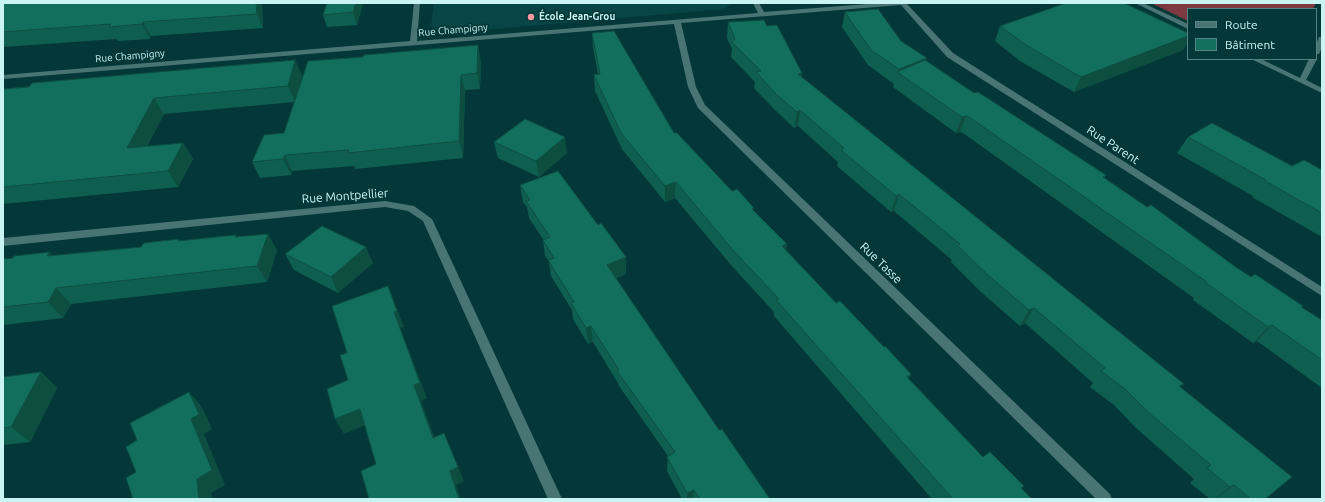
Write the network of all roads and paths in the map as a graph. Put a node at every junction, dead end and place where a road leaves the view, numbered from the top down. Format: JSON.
{"nodes":[{"id":1,"x":417,"y":3,"type":"edge"},
{"id":2,"x":756,"y":3,"type":"edge"},
{"id":3,"x":902,"y":3,"type":"edge"},
{"id":4,"x":905,"y":3,"type":"edge"},
{"id":5,"x":1138,"y":3,"type":"edge"},
{"id":6,"x":762,"y":14,"type":"junction"},
{"id":7,"x":678,"y":22,"type":"junction"},
{"id":8,"x":1187,"y":27,"type":"edge"},
{"id":9,"x":1322,"y":39,"type":"edge"},
{"id":10,"x":413,"y":43,"type":"junction"},
{"id":11,"x":1317,"y":50,"type":"edge"},
{"id":12,"x":1257,"y":60,"type":"edge"},
{"id":13,"x":1312,"y":60,"type":"edge"},
{"id":14,"x":3,"y":76,"type":"edge"},
{"id":15,"x":1302,"y":81,"type":"junction"},
{"id":16,"x":1322,"y":91,"type":"edge"},
{"id":17,"x":3,"y":242,"type":"edge"},
{"id":18,"x":1322,"y":292,"type":"edge"},
{"id":19,"x":555,"y":499,"type":"edge"},
{"id":20,"x":1105,"y":499,"type":"edge"}],
"edges":[{"from":1,"to":10,"type":"street"},
{"from":2,"to":6,"type":"street"},
{"from":3,"to":4,"type":"street","name":"Rue Champigny"},
{"from":3,"to":6,"type":"street","name":"Rue Champigny"},
{"from":3,"to":18,"type":"street","name":"Rue Parent"},
{"from":5,"to":8,"type":"street"},
{"from":6,"to":7,"type":"street","name":"Rue Champigny"},
{"from":7,"to":10,"type":"street","name":"Rue Champigny"},
{"from":7,"to":20,"type":"street","name":"Rue Tasse"},
{"from":9,"to":11,"type":"street"},
{"from":10,"to":14,"type":"street","name":"Rue Champigny"},
{"from":12,"to":15,"type":"street"},
{"from":13,"to":15,"type":"street"},
{"from":15,"to":16,"type":"street"},
{"from":17,"to":19,"type":"street","name":"Rue Montpellier"}]}
